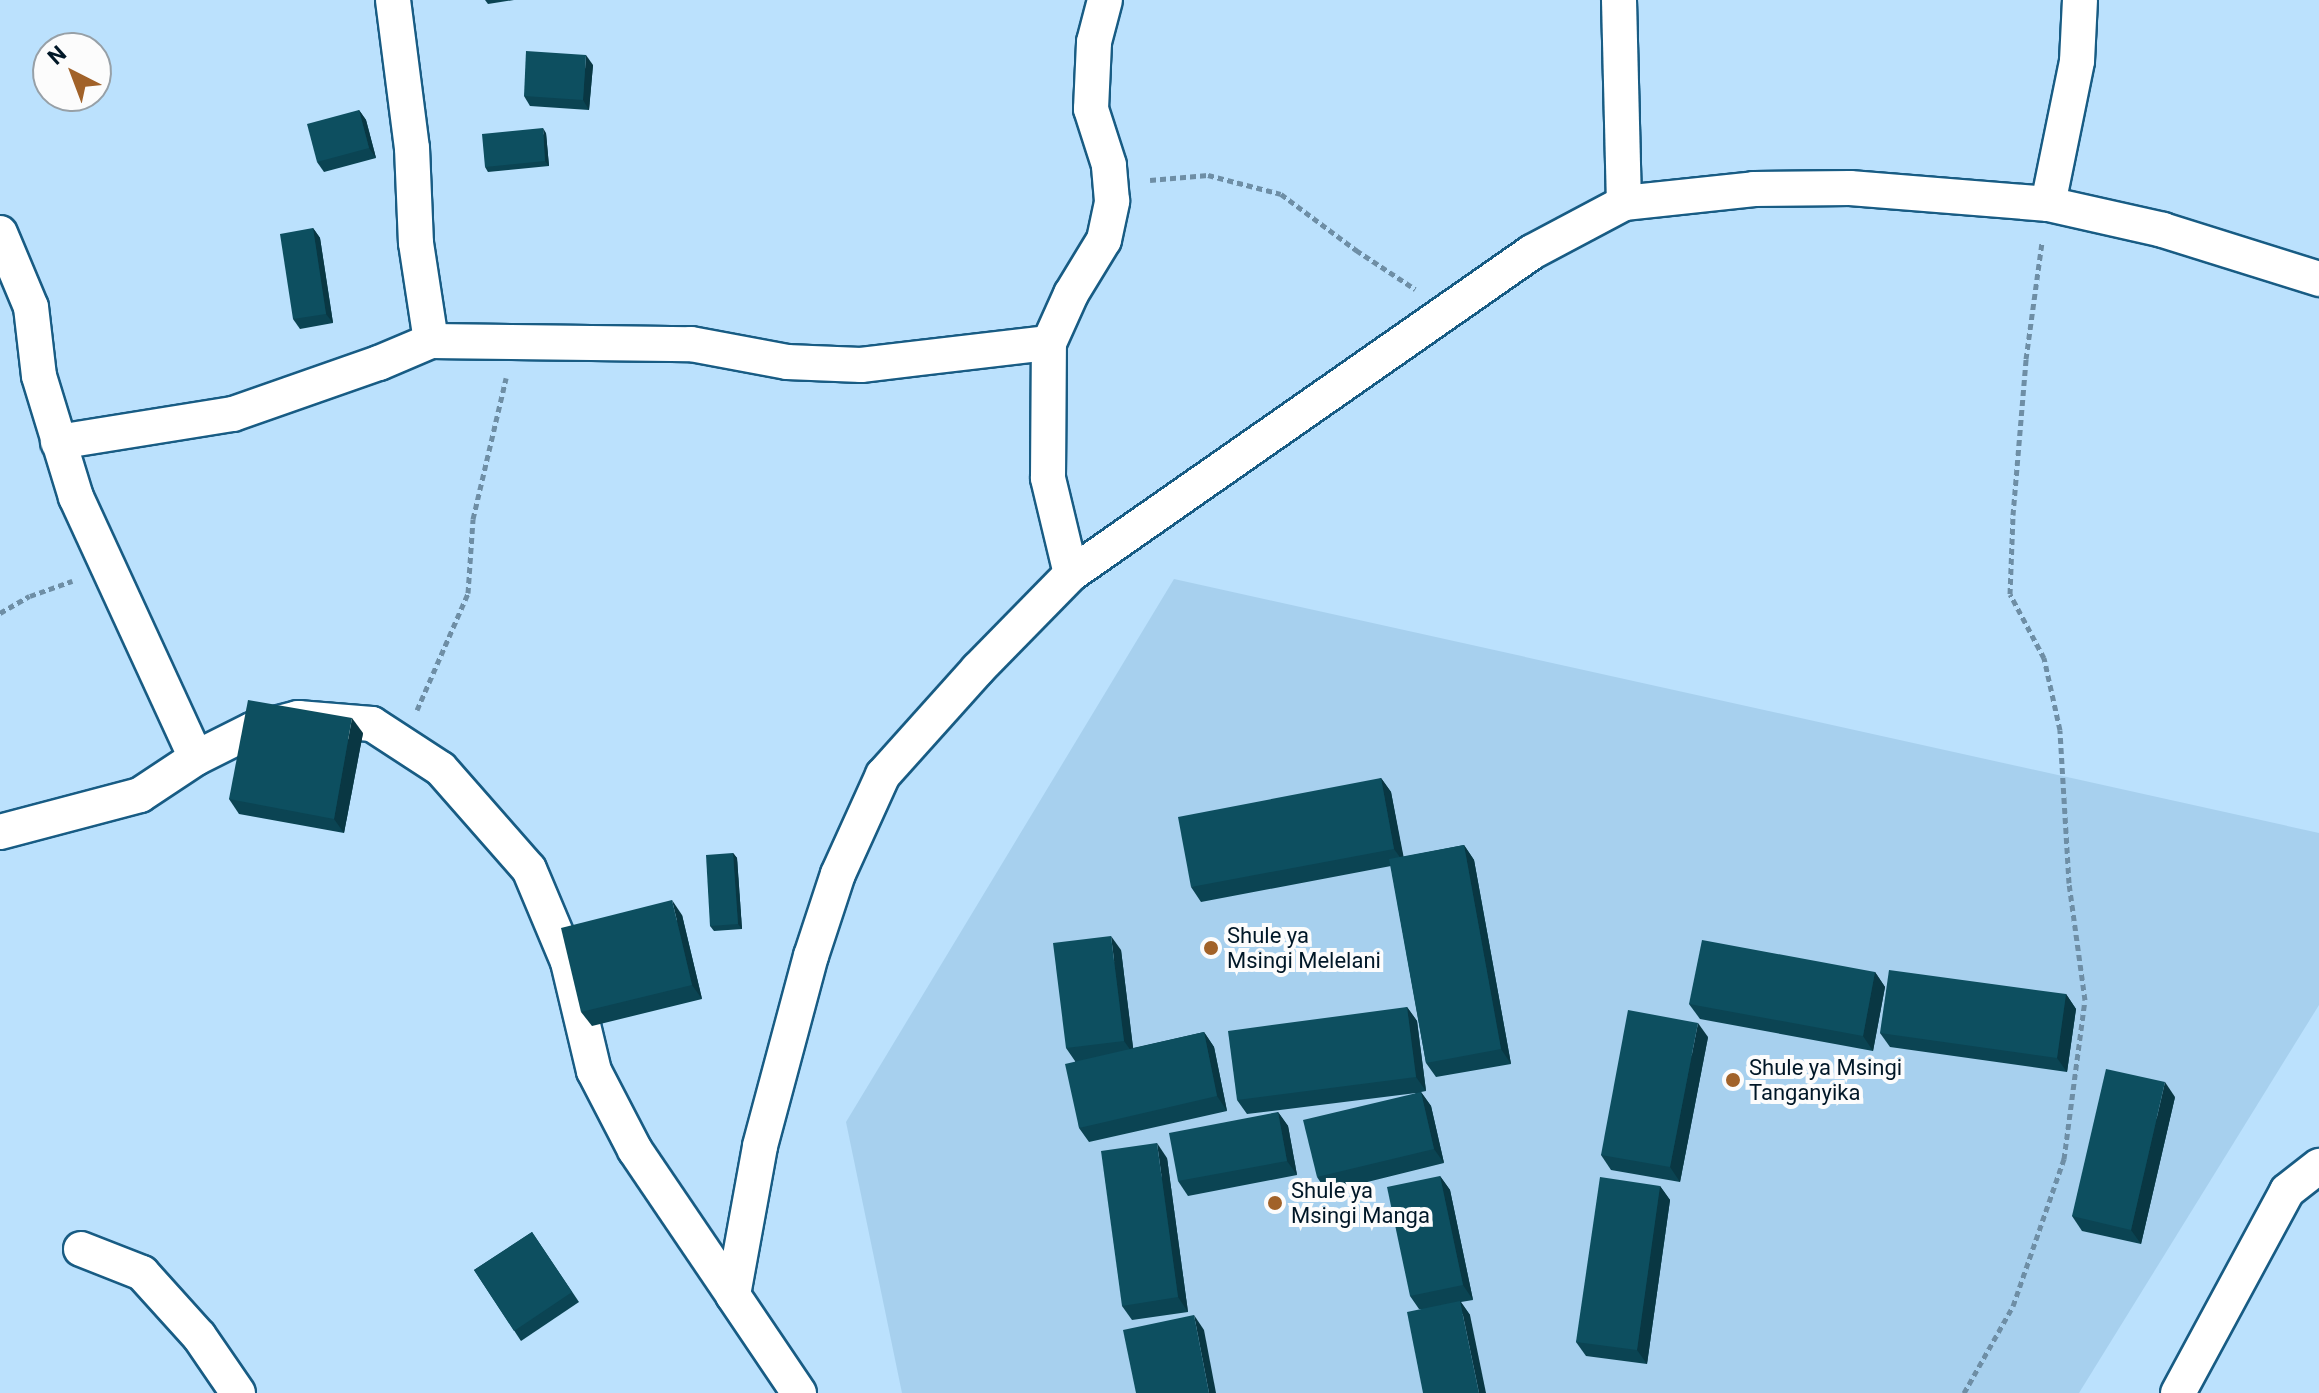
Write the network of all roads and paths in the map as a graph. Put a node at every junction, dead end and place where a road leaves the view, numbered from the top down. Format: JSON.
{"nodes":[{"id":1,"x":393,"y":0,"type":"edge"},
{"id":2,"x":1105,"y":0,"type":"edge"},
{"id":3,"x":1619,"y":0,"type":"edge"},
{"id":4,"x":2080,"y":0,"type":"edge"},
{"id":5,"x":1111,"y":183,"type":"junction"},
{"id":6,"x":1624,"y":203,"type":"junction"},
{"id":7,"x":2048,"y":204,"type":"junction"},
{"id":8,"x":3,"y":249,"type":"edge"},
{"id":9,"x":2319,"y":279,"type":"edge"},
{"id":10,"x":1456,"y":307,"type":"junction"},
{"id":11,"x":431,"y":341,"type":"junction"},
{"id":12,"x":516,"y":341,"type":"junction"},
{"id":13,"x":1049,"y":343,"type":"junction"},
{"id":14,"x":58,"y":442,"type":"junction"},
{"id":15,"x":110,"y":567,"type":"junction"},
{"id":16,"x":1071,"y":574,"type":"junction"},
{"id":17,"x":0,"y":613,"type":"edge"},
{"id":18,"x":404,"y":745,"type":"junction"},
{"id":19,"x":196,"y":758,"type":"junction"},
{"id":20,"x":0,"y":832,"type":"edge"},
{"id":21,"x":2319,"y":1166,"type":"edge"},
{"id":22,"x":81,"y":1249,"type":"dead end"},
{"id":23,"x":733,"y":1295,"type":"junction"},
{"id":24,"x":238,"y":1393,"type":"edge"},
{"id":25,"x":799,"y":1393,"type":"edge"},
{"id":26,"x":1964,"y":1393,"type":"edge"},
{"id":27,"x":2178,"y":1393,"type":"edge"}],
"edges":[{"from":1,"to":11,"type":"street"},
{"from":2,"to":5,"type":"street"},
{"from":3,"to":6,"type":"street"},
{"from":4,"to":7,"type":"street"},
{"from":5,"to":10,"type":"path"},
{"from":5,"to":13,"type":"street"},
{"from":6,"to":7,"type":"street"},
{"from":6,"to":10,"type":"street"},
{"from":7,"to":9,"type":"street"},
{"from":7,"to":26,"type":"path"},
{"from":8,"to":14,"type":"street"},
{"from":10,"to":16,"type":"street"},
{"from":11,"to":12,"type":"street"},
{"from":11,"to":14,"type":"street"},
{"from":12,"to":13,"type":"street"},
{"from":12,"to":18,"type":"path"},
{"from":13,"to":16,"type":"street"},
{"from":14,"to":15,"type":"street"},
{"from":15,"to":17,"type":"path"},
{"from":15,"to":19,"type":"street"},
{"from":16,"to":23,"type":"street"},
{"from":18,"to":19,"type":"street"},
{"from":18,"to":23,"type":"street"},
{"from":19,"to":20,"type":"street"},
{"from":21,"to":27,"type":"street"},
{"from":22,"to":24,"type":"street"},
{"from":23,"to":25,"type":"street"}]}
